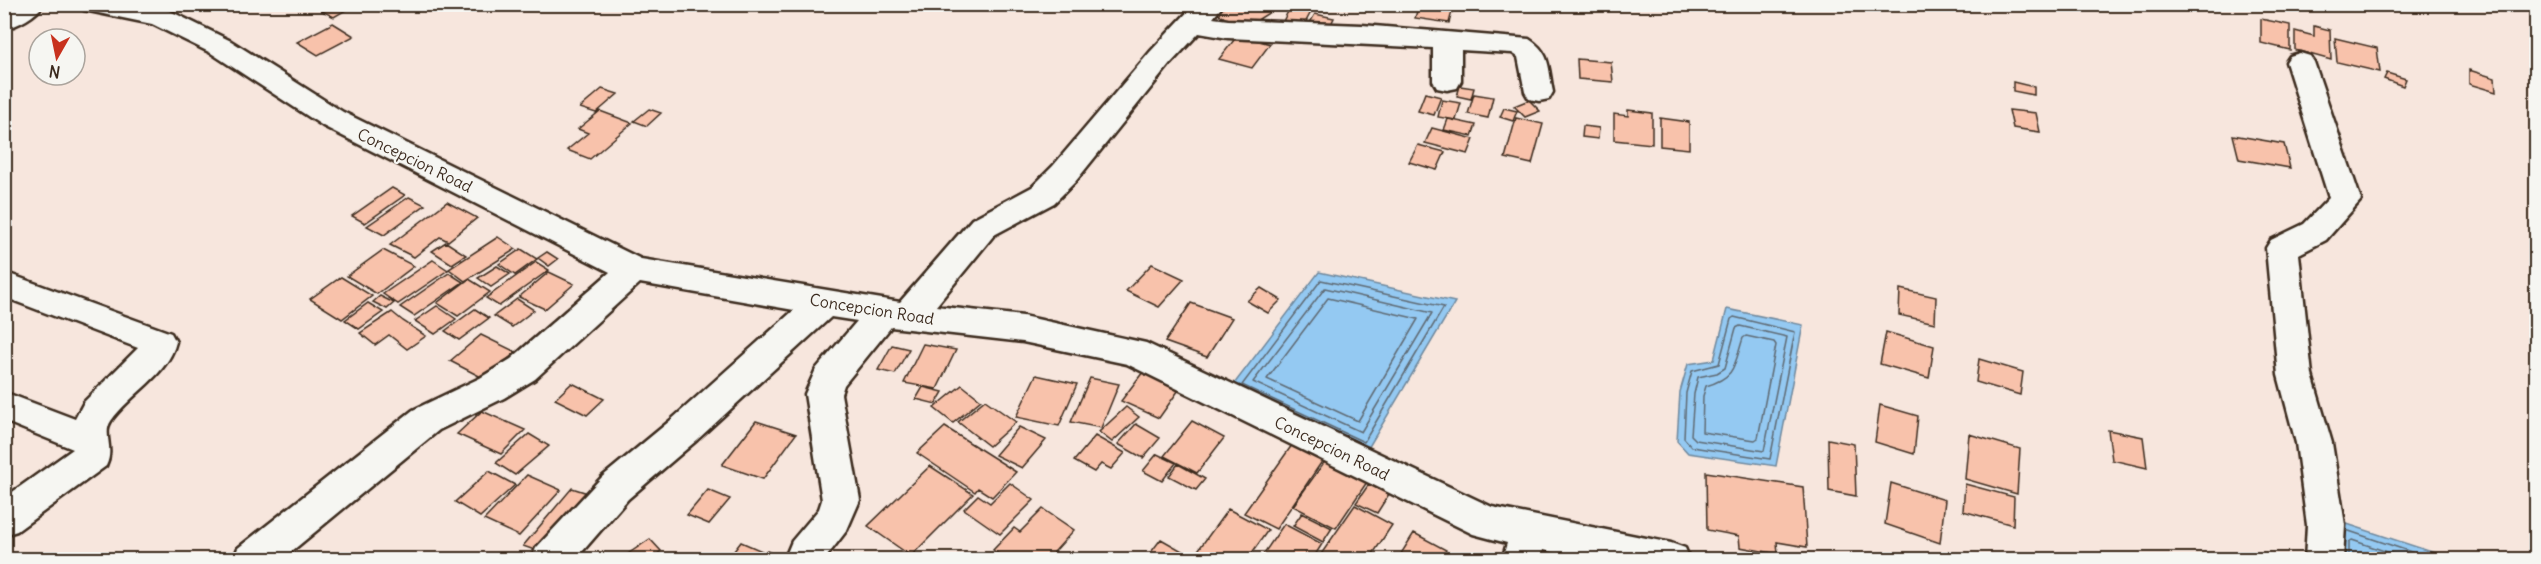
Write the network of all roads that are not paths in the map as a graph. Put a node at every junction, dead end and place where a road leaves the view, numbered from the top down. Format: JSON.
{"nodes":[{"id":1,"x":94,"y":4,"type":"edge"},
{"id":2,"x":1201,"y":14,"type":"edge"},
{"id":3,"x":1447,"y":40,"type":"junction"},
{"id":4,"x":2300,"y":62,"type":"dead end"},
{"id":5,"x":1447,"y":81,"type":"dead end"},
{"id":6,"x":1539,"y":92,"type":"dead end"},
{"id":7,"x":634,"y":270,"type":"junction"},
{"id":8,"x":4,"y":284,"type":"edge"},
{"id":9,"x":824,"y":303,"type":"junction"},
{"id":10,"x":895,"y":314,"type":"junction"},
{"id":11,"x":4,"y":406,"type":"edge"},
{"id":12,"x":88,"y":439,"type":"junction"},
{"id":13,"x":4,"y":519,"type":"edge"},
{"id":14,"x":1526,"y":545,"type":"edge"},
{"id":15,"x":252,"y":560,"type":"edge"},
{"id":16,"x":550,"y":560,"type":"edge"},
{"id":17,"x":803,"y":560,"type":"edge"},
{"id":18,"x":1671,"y":560,"type":"edge"},
{"id":19,"x":2324,"y":560,"type":"edge"}],
"edges":[{"from":1,"to":7,"type":"street","name":"Concepcion Road"},
{"from":2,"to":3,"type":"street"},
{"from":2,"to":10,"type":"street"},
{"from":3,"to":5,"type":"street"},
{"from":3,"to":6,"type":"street"},
{"from":4,"to":19,"type":"street"},
{"from":7,"to":9,"type":"street","name":"Concepcion Road"},
{"from":7,"to":15,"type":"street"},
{"from":8,"to":12,"type":"street"},
{"from":9,"to":10,"type":"street","name":"Concepcion Road"},
{"from":9,"to":16,"type":"street"},
{"from":10,"to":14,"type":"street","name":"Concepcion Road"},
{"from":10,"to":17,"type":"street"},
{"from":11,"to":12,"type":"street"},
{"from":12,"to":13,"type":"street"},
{"from":14,"to":18,"type":"street","name":"Concepcion Road"}]}
